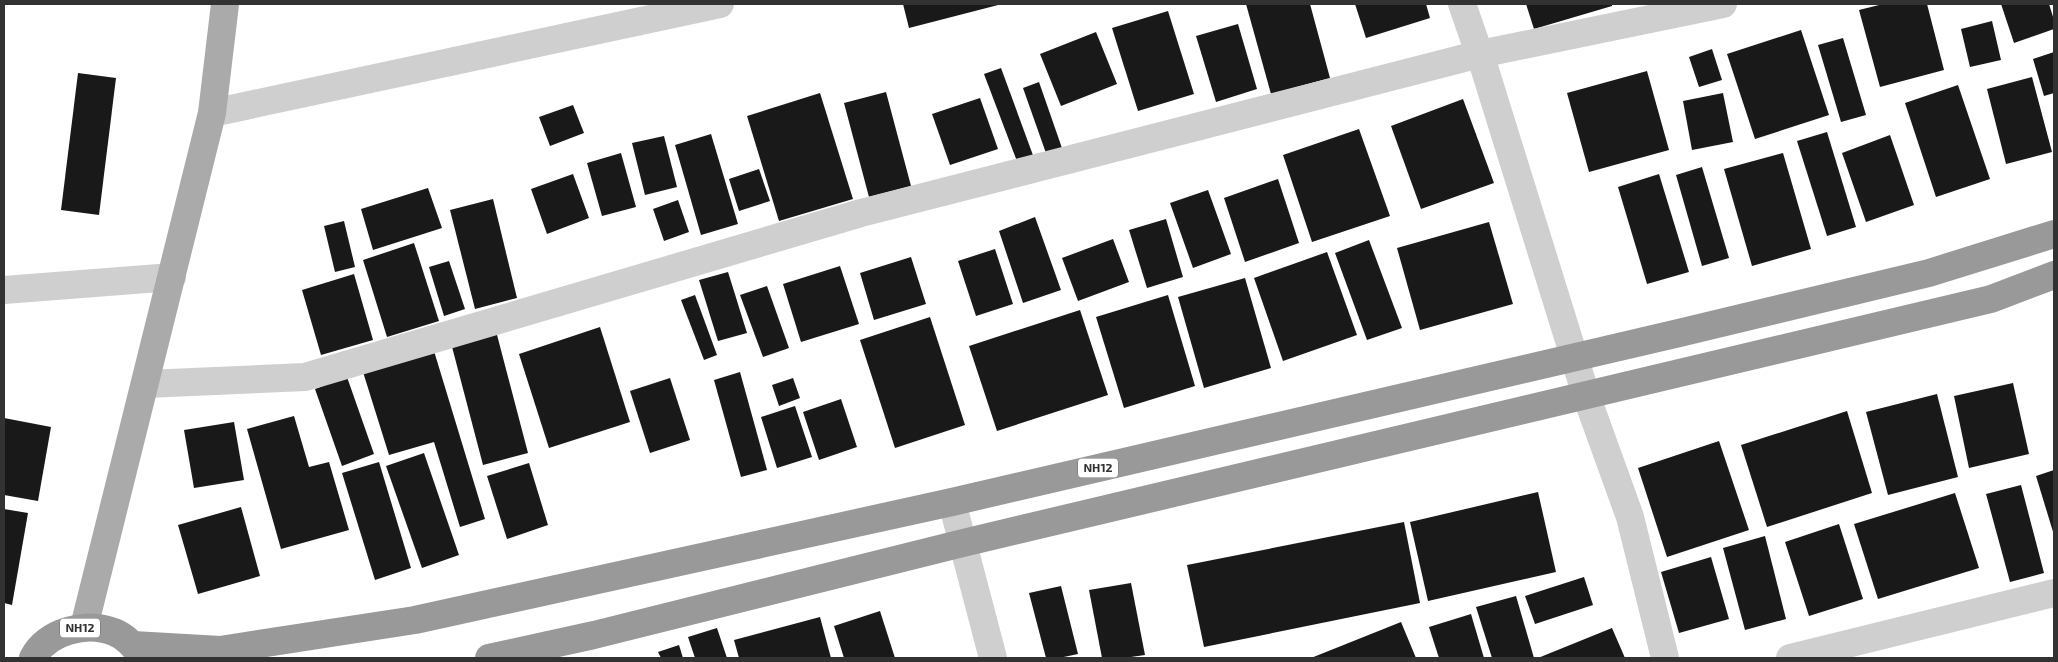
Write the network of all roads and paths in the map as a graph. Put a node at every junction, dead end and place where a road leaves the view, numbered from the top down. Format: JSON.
{"nodes":[{"id":1,"x":225,"y":4,"type":"edge"},
{"id":2,"x":720,"y":4,"type":"edge"},
{"id":3,"x":1462,"y":4,"type":"edge"},
{"id":4,"x":1723,"y":4,"type":"edge"},
{"id":5,"x":1480,"y":54,"type":"junction"},
{"id":6,"x":212,"y":113,"type":"junction"},
{"id":7,"x":2054,"y":234,"type":"edge"},
{"id":8,"x":2054,"y":276,"type":"edge"},
{"id":9,"x":172,"y":277,"type":"junction"},
{"id":10,"x":4,"y":290,"type":"edge"},
{"id":11,"x":1575,"y":358,"type":"junction"},
{"id":12,"x":146,"y":384,"type":"junction"},
{"id":13,"x":1586,"y":395,"type":"junction"},
{"id":14,"x":952,"y":502,"type":"junction"},
{"id":15,"x":963,"y":543,"type":"junction"},
{"id":16,"x":2054,"y":593,"type":"edge"},
{"id":17,"x":84,"y":627,"type":"junction"},
{"id":18,"x":138,"y":652,"type":"edge"},
{"id":19,"x":32,"y":658,"type":"edge"},
{"id":20,"x":489,"y":658,"type":"edge"},
{"id":21,"x":993,"y":658,"type":"edge"},
{"id":22,"x":1665,"y":658,"type":"edge"},
{"id":23,"x":1790,"y":658,"type":"edge"}],
"edges":[{"from":1,"to":6,"type":"main road"},
{"from":2,"to":6,"type":"street"},
{"from":3,"to":5,"type":"street"},
{"from":4,"to":5,"type":"street"},
{"from":5,"to":11,"type":"street"},
{"from":5,"to":12,"type":"street"},
{"from":6,"to":9,"type":"main road"},
{"from":7,"to":11,"type":"highway","number":"NH12"},
{"from":8,"to":13,"type":"highway"},
{"from":9,"to":10,"type":"street"},
{"from":9,"to":12,"type":"main road"},
{"from":11,"to":13,"type":"street"},
{"from":11,"to":14,"type":"highway","number":"NH12"},
{"from":12,"to":17,"type":"main road"},
{"from":13,"to":15,"type":"highway"},
{"from":13,"to":22,"type":"street"},
{"from":14,"to":15,"type":"street"},
{"from":14,"to":18,"type":"highway","number":"NH12"},
{"from":15,"to":20,"type":"highway"},
{"from":15,"to":21,"type":"street"},
{"from":16,"to":23,"type":"street"},
{"from":17,"to":18,"type":"highway","number":"NH12"},
{"from":17,"to":19,"type":"highway","number":"NH12"}]}
